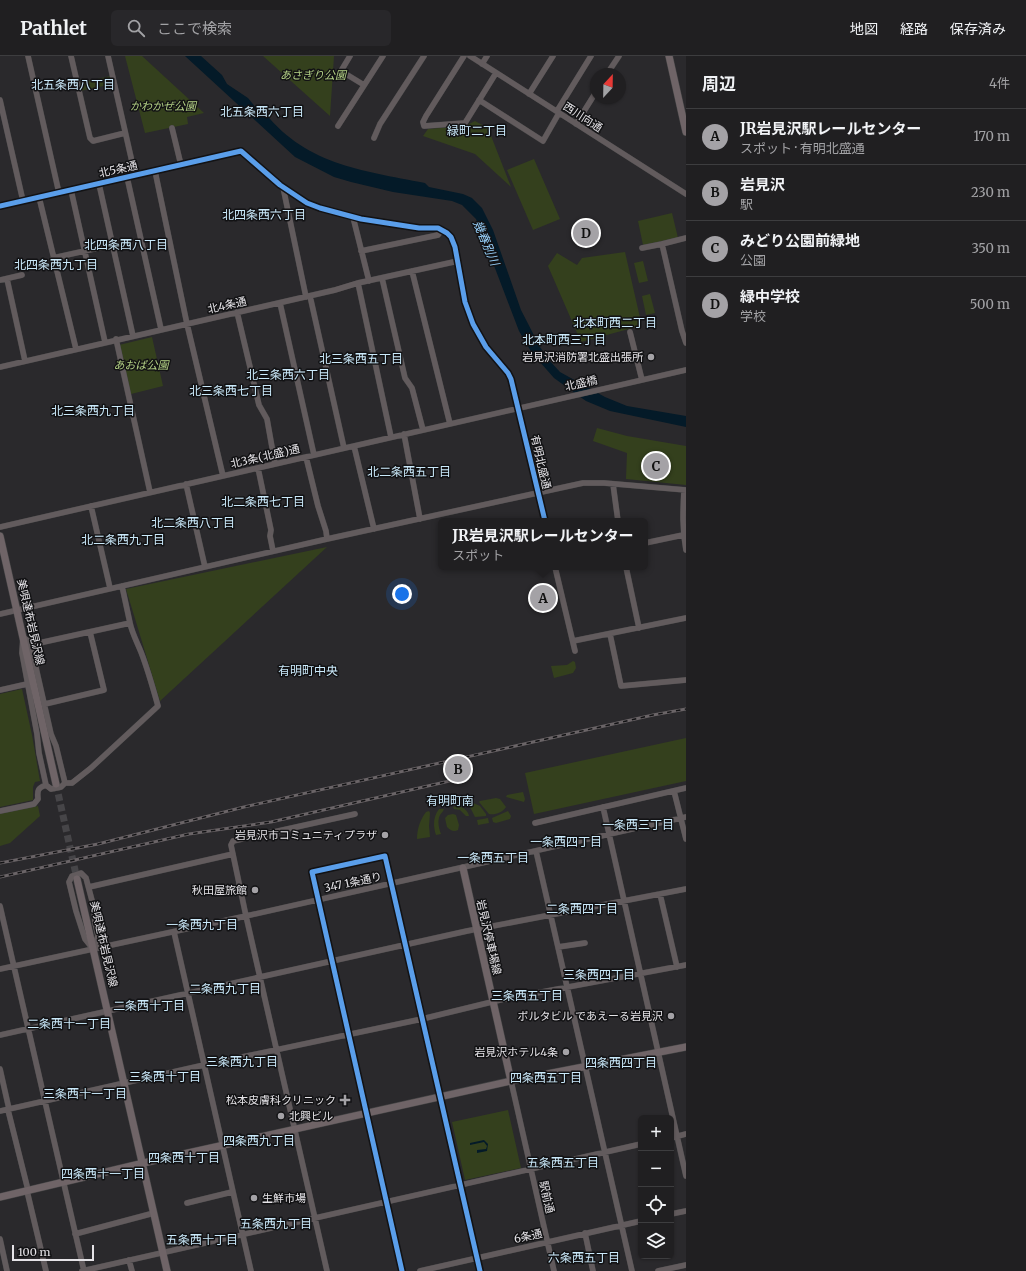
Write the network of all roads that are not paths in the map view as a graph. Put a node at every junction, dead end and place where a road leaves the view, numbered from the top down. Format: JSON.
{"nodes":[{"id":1,"x":28,"y":56,"type":"edge"},
{"id":2,"x":71,"y":56,"type":"edge"},
{"id":3,"x":108,"y":56,"type":"edge"},
{"id":4,"x":350,"y":56,"type":"edge"},
{"id":5,"x":383,"y":56,"type":"edge"},
{"id":6,"x":424,"y":56,"type":"edge"},
{"id":7,"x":464,"y":56,"type":"edge"},
{"id":8,"x":470,"y":56,"type":"edge"},
{"id":9,"x":487,"y":56,"type":"edge"},
{"id":10,"x":553,"y":56,"type":"edge"},
{"id":11,"x":591,"y":56,"type":"edge"},
{"id":12,"x":619,"y":56,"type":"edge"},
{"id":13,"x":669,"y":56,"type":"edge"},
{"id":14,"x":482,"y":64,"type":"junction"},
{"id":15,"x":611,"y":68,"type":"edge"},
{"id":16,"x":496,"y":73,"type":"junction"},
{"id":17,"x":364,"y":85,"type":"junction"},
{"id":18,"x":529,"y":94,"type":"junction"},
{"id":19,"x":0,"y":100,"type":"edge"},
{"id":20,"x":479,"y":100,"type":"junction"},
{"id":21,"x":590,"y":102,"type":"edge"},
{"id":22,"x":558,"y":112,"type":"junction"},
{"id":23,"x":576,"y":124,"type":"junction"},
{"id":24,"x":338,"y":126,"type":"dead end"},
{"id":25,"x":172,"y":128,"type":"dead end"},
{"id":26,"x":686,"y":132,"type":"edge"},
{"id":27,"x":125,"y":133,"type":"junction"},
{"id":28,"x":374,"y":138,"type":"dead end"},
{"id":29,"x":180,"y":165,"type":"junction"},
{"id":30,"x":155,"y":171,"type":"junction"},
{"id":31,"x":135,"y":176,"type":"junction"},
{"id":32,"x":127,"y":177,"type":"junction"},
{"id":33,"x":99,"y":184,"type":"junction"},
{"id":34,"x":282,"y":187,"type":"junction"},
{"id":35,"x":71,"y":190,"type":"junction"},
{"id":36,"x":59,"y":193,"type":"junction"},
{"id":37,"x":686,"y":194,"type":"edge"},
{"id":38,"x":39,"y":197,"type":"junction"},
{"id":39,"x":23,"y":201,"type":"junction"},
{"id":40,"x":0,"y":206,"type":"edge"},
{"id":41,"x":353,"y":217,"type":"junction"},
{"id":42,"x":442,"y":230,"type":"junction"},
{"id":43,"x":686,"y":238,"type":"edge"},
{"id":44,"x":662,"y":244,"type":"junction"},
{"id":45,"x":112,"y":245,"type":"junction"},
{"id":46,"x":642,"y":248,"type":"dead end"},
{"id":47,"x":85,"y":251,"type":"junction"},
{"id":48,"x":361,"y":251,"type":"junction"},
{"id":49,"x":53,"y":258,"type":"junction"},
{"id":50,"x":458,"y":261,"type":"junction"},
{"id":51,"x":412,"y":271,"type":"junction"},
{"id":52,"x":22,"y":275,"type":"dead end"},
{"id":53,"x":382,"y":278,"type":"junction"},
{"id":54,"x":7,"y":279,"type":"junction"},
{"id":55,"x":0,"y":280,"type":"edge"},
{"id":56,"x":369,"y":281,"type":"junction"},
{"id":57,"x":358,"y":283,"type":"junction"},
{"id":58,"x":308,"y":296,"type":"junction"},
{"id":59,"x":280,"y":303,"type":"junction"},
{"id":60,"x":237,"y":312,"type":"junction"},
{"id":61,"x":187,"y":324,"type":"junction"},
{"id":62,"x":161,"y":330,"type":"junction"},
{"id":63,"x":630,"y":332,"type":"dead end"},
{"id":64,"x":133,"y":336,"type":"junction"},
{"id":65,"x":116,"y":339,"type":"junction"},
{"id":66,"x":105,"y":342,"type":"junction"},
{"id":67,"x":686,"y":343,"type":"edge"},
{"id":68,"x":76,"y":349,"type":"junction"},
{"id":69,"x":25,"y":361,"type":"junction"},
{"id":70,"x":0,"y":366,"type":"edge"},
{"id":71,"x":686,"y":370,"type":"edge"},
{"id":72,"x":642,"y":380,"type":"junction"},
{"id":73,"x":535,"y":404,"type":"joint"},
{"id":74,"x":518,"y":408,"type":"junction"},
{"id":75,"x":450,"y":424,"type":"junction"},
{"id":76,"x":423,"y":430,"type":"junction"},
{"id":77,"x":404,"y":434,"type":"junction"},
{"id":78,"x":391,"y":437,"type":"junction"},
{"id":79,"x":354,"y":446,"type":"junction"},
{"id":80,"x":344,"y":448,"type":"junction"},
{"id":81,"x":314,"y":455,"type":"junction"},
{"id":82,"x":306,"y":457,"type":"junction"},
{"id":83,"x":275,"y":464,"type":"junction"},
{"id":84,"x":258,"y":468,"type":"junction"},
{"id":85,"x":223,"y":476,"type":"junction"},
{"id":86,"x":186,"y":484,"type":"junction"},
{"id":87,"x":613,"y":484,"type":"junction"},
{"id":88,"x":685,"y":490,"type":"edge"},
{"id":89,"x":150,"y":492,"type":"junction"},
{"id":90,"x":538,"y":492,"type":"junction"},
{"id":91,"x":91,"y":506,"type":"junction"},
{"id":92,"x":544,"y":518,"type":"edge"},
{"id":93,"x":618,"y":518,"type":"edge"},
{"id":94,"x":420,"y":519,"type":"junction"},
{"id":95,"x":0,"y":527,"type":"edge"},
{"id":96,"x":374,"y":529,"type":"junction"},
{"id":97,"x":683,"y":535,"type":"junction"},
{"id":98,"x":0,"y":536,"type":"edge"},
{"id":99,"x":327,"y":539,"type":"junction"},
{"id":100,"x":648,"y":542,"type":"edge"},
{"id":101,"x":686,"y":548,"type":"edge"},
{"id":102,"x":273,"y":551,"type":"junction"},
{"id":103,"x":205,"y":567,"type":"junction"},
{"id":104,"x":556,"y":570,"type":"edge"},
{"id":105,"x":627,"y":570,"type":"edge"},
{"id":106,"x":122,"y":586,"type":"junction"},
{"id":107,"x":110,"y":588,"type":"junction"},
{"id":108,"x":17,"y":610,"type":"junction"},
{"id":109,"x":0,"y":614,"type":"edge"},
{"id":110,"x":686,"y":618,"type":"edge"},
{"id":111,"x":130,"y":623,"type":"junction"},
{"id":112,"x":639,"y":628,"type":"junction"},
{"id":113,"x":90,"y":632,"type":"junction"},
{"id":114,"x":610,"y":634,"type":"junction"},
{"id":115,"x":23,"y":637,"type":"junction"},
{"id":116,"x":573,"y":641,"type":"junction"},
{"id":117,"x":30,"y":645,"type":"junction"},
{"id":118,"x":575,"y":651,"type":"dead end"},
{"id":119,"x":686,"y":680,"type":"edge"},
{"id":120,"x":27,"y":684,"type":"junction"},
{"id":121,"x":0,"y":690,"type":"edge"},
{"id":122,"x":45,"y":704,"type":"junction"},
{"id":123,"x":65,"y":783,"type":"junction"},
{"id":124,"x":56,"y":784,"type":"tunnel mouth"},
{"id":125,"x":46,"y":785,"type":"junction"},
{"id":126,"x":686,"y":788,"type":"edge"},
{"id":127,"x":674,"y":791,"type":"junction"},
{"id":128,"x":603,"y":807,"type":"junction"},
{"id":129,"x":0,"y":811,"type":"edge"},
{"id":130,"x":355,"y":814,"type":"dead end"},
{"id":131,"x":684,"y":818,"type":"edge"},
{"id":132,"x":535,"y":822,"type":"dead end"},
{"id":133,"x":609,"y":835,"type":"junction"},
{"id":134,"x":686,"y":839,"type":"edge"},
{"id":135,"x":536,"y":851,"type":"junction"},
{"id":136,"x":233,"y":854,"type":"junction"},
{"id":137,"x":463,"y":868,"type":"junction"},
{"id":138,"x":77,"y":878,"type":"tunnel mouth"},
{"id":139,"x":391,"y":884,"type":"junction"},
{"id":140,"x":88,"y":887,"type":"junction"},
{"id":141,"x":686,"y":889,"type":"edge"},
{"id":142,"x":660,"y":894,"type":"junction"},
{"id":143,"x":318,"y":900,"type":"junction"},
{"id":144,"x":623,"y":900,"type":"junction"},
{"id":145,"x":0,"y":906,"type":"edge"},
{"id":146,"x":550,"y":915,"type":"junction"},
{"id":147,"x":246,"y":916,"type":"junction"},
{"id":148,"x":476,"y":929,"type":"junction"},
{"id":149,"x":174,"y":932,"type":"junction"},
{"id":150,"x":586,"y":943,"type":"dead end"},
{"id":151,"x":405,"y":945,"type":"junction"},
{"id":152,"x":558,"y":947,"type":"junction"},
{"id":153,"x":93,"y":949,"type":"junction"},
{"id":154,"x":333,"y":961,"type":"junction"},
{"id":155,"x":686,"y":965,"type":"edge"},
{"id":156,"x":13,"y":966,"type":"junction"},
{"id":157,"x":677,"y":967,"type":"junction"},
{"id":158,"x":0,"y":969,"type":"edge"},
{"id":159,"x":640,"y":974,"type":"junction"},
{"id":160,"x":260,"y":977,"type":"junction"},
{"id":161,"x":568,"y":987,"type":"junction"},
{"id":162,"x":188,"y":993,"type":"junction"},
{"id":163,"x":493,"y":1002,"type":"junction"},
{"id":164,"x":108,"y":1011,"type":"junction"},
{"id":165,"x":422,"y":1019,"type":"junction"},
{"id":166,"x":28,"y":1029,"type":"junction"},
{"id":167,"x":0,"y":1035,"type":"edge"},
{"id":168,"x":349,"y":1035,"type":"junction"},
{"id":169,"x":686,"y":1048,"type":"edge"},
{"id":170,"x":277,"y":1050,"type":"junction"},
{"id":171,"x":659,"y":1052,"type":"junction"},
{"id":172,"x":204,"y":1065,"type":"junction"},
{"id":173,"x":585,"y":1067,"type":"junction"},
{"id":174,"x":0,"y":1069,"type":"edge"},
{"id":175,"x":511,"y":1081,"type":"junction"},
{"id":176,"x":125,"y":1083,"type":"junction"},
{"id":177,"x":440,"y":1097,"type":"junction"},
{"id":178,"x":44,"y":1101,"type":"junction"},
{"id":179,"x":8,"y":1110,"type":"junction"},
{"id":180,"x":0,"y":1111,"type":"edge"},
{"id":181,"x":367,"y":1113,"type":"junction"},
{"id":182,"x":670,"y":1115,"type":"edge"},
{"id":183,"x":295,"y":1130,"type":"junction"},
{"id":184,"x":686,"y":1134,"type":"edge"},
{"id":185,"x":674,"y":1137,"type":"edge"},
{"id":186,"x":638,"y":1145,"type":"edge"},
{"id":187,"x":223,"y":1146,"type":"junction"},
{"id":188,"x":605,"y":1153,"type":"junction"},
{"id":189,"x":143,"y":1164,"type":"junction"},
{"id":190,"x":531,"y":1170,"type":"junction"},
{"id":191,"x":686,"y":1176,"type":"edge"},
{"id":192,"x":63,"y":1182,"type":"junction"},
{"id":193,"x":460,"y":1185,"type":"junction"},
{"id":194,"x":27,"y":1191,"type":"junction"},
{"id":195,"x":232,"y":1192,"type":"junction"},
{"id":196,"x":0,"y":1197,"type":"edge"},
{"id":197,"x":387,"y":1202,"type":"junction"},
{"id":198,"x":187,"y":1203,"type":"dead end"},
{"id":199,"x":686,"y":1211,"type":"edge"},
{"id":200,"x":154,"y":1213,"type":"junction"},
{"id":201,"x":674,"y":1213,"type":"edge"},
{"id":202,"x":315,"y":1218,"type":"junction"},
{"id":203,"x":638,"y":1222,"type":"edge"},
{"id":204,"x":621,"y":1225,"type":"junction"},
{"id":205,"x":585,"y":1233,"type":"junction"},
{"id":206,"x":75,"y":1234,"type":"junction"},
{"id":207,"x":242,"y":1235,"type":"junction"},
{"id":208,"x":0,"y":1239,"type":"edge"},
{"id":209,"x":547,"y":1242,"type":"junction"},
{"id":210,"x":163,"y":1252,"type":"junction"},
{"id":211,"x":477,"y":1258,"type":"junction"},
{"id":212,"x":129,"y":1260,"type":"junction"},
{"id":213,"x":686,"y":1265,"type":"edge"},
{"id":214,"x":441,"y":1269,"type":"edge"},
{"id":215,"x":7,"y":1271,"type":"edge"},
{"id":216,"x":46,"y":1271,"type":"edge"},
{"id":217,"x":83,"y":1271,"type":"edge"},
{"id":218,"x":132,"y":1271,"type":"edge"},
{"id":219,"x":168,"y":1271,"type":"edge"},
{"id":220,"x":251,"y":1271,"type":"edge"},
{"id":221,"x":327,"y":1271,"type":"edge"},
{"id":222,"x":402,"y":1271,"type":"edge"},
{"id":223,"x":420,"y":1271,"type":"edge"},
{"id":224,"x":480,"y":1271,"type":"edge"},
{"id":225,"x":554,"y":1271,"type":"edge"},
{"id":226,"x":593,"y":1271,"type":"edge"},
{"id":227,"x":632,"y":1271,"type":"edge"},
{"id":228,"x":658,"y":1271,"type":"edge"}],
"edges":[{"from":1,"to":36,"type":"street"},
{"from":2,"to":27,"type":"street"},
{"from":3,"to":27,"type":"street"},
{"from":4,"to":17,"type":"street"},
{"from":5,"to":17,"type":"street"},
{"from":6,"to":28,"type":"street"},
{"from":7,"to":20,"type":"street"},
{"from":8,"to":14,"type":"street","name":"西川向通"},
{"from":9,"to":14,"type":"street"},
{"from":10,"to":18,"type":"street"},
{"from":11,"to":22,"type":"street"},
{"from":12,"to":15,"type":"street"},
{"from":13,"to":26,"type":"main road"},
{"from":14,"to":16,"type":"street","name":"西川向通"},
{"from":16,"to":18,"type":"street","name":"西川向通"},
{"from":16,"to":20,"type":"street"},
{"from":17,"to":24,"type":"street"},
{"from":18,"to":22,"type":"street","name":"西川向通"},
{"from":19,"to":39,"type":"street"},
{"from":20,"to":22,"type":"street"},
{"from":21,"to":23,"type":"street"},
{"from":22,"to":23,"type":"street","name":"西川向通"},
{"from":23,"to":37,"type":"street","name":"西川向通"},
{"from":25,"to":29,"type":"street"},
{"from":27,"to":31,"type":"street"},
{"from":29,"to":30,"type":"street","name":"北5条通"},
{"from":29,"to":34,"type":"street","name":"北5条通"},
{"from":30,"to":31,"type":"street","name":"北5条通"},
{"from":30,"to":61,"type":"street"},
{"from":31,"to":32,"type":"street","name":"北5条通"},
{"from":32,"to":33,"type":"street","name":"北5条通"},
{"from":32,"to":62,"type":"street"},
{"from":33,"to":35,"type":"street","name":"北5条通"},
{"from":33,"to":45,"type":"street"},
{"from":34,"to":41,"type":"street"},
{"from":34,"to":58,"type":"street"},
{"from":35,"to":36,"type":"street","name":"北5条通"},
{"from":35,"to":47,"type":"street"},
{"from":36,"to":38,"type":"street","name":"北5条通"},
{"from":38,"to":39,"type":"street","name":"北5条通"},
{"from":38,"to":49,"type":"street"},
{"from":39,"to":40,"type":"street","name":"北5条通"},
{"from":41,"to":42,"type":"street"},
{"from":41,"to":48,"type":"street"},
{"from":42,"to":48,"type":"street"},
{"from":42,"to":50,"type":"street","name":"有明北盛通"},
{"from":43,"to":44,"type":"street"},
{"from":44,"to":46,"type":"street"},
{"from":44,"to":67,"type":"street"},
{"from":45,"to":47,"type":"street"},
{"from":45,"to":64,"type":"street"},
{"from":47,"to":49,"type":"street"},
{"from":47,"to":66,"type":"street"},
{"from":48,"to":56,"type":"street"},
{"from":49,"to":68,"type":"street"},
{"from":50,"to":51,"type":"street","name":"北4条通"},
{"from":50,"to":74,"type":"street","name":"有明北盛通"},
{"from":51,"to":53,"type":"street","name":"北4条通"},
{"from":51,"to":75,"type":"street"},
{"from":52,"to":54,"type":"street"},
{"from":53,"to":56,"type":"street","name":"北4条通"},
{"from":53,"to":76,"type":"street"},
{"from":54,"to":55,"type":"street"},
{"from":54,"to":69,"type":"street"},
{"from":56,"to":57,"type":"street","name":"北4条通"},
{"from":57,"to":58,"type":"street","name":"北4条通"},
{"from":57,"to":78,"type":"street"},
{"from":58,"to":59,"type":"street","name":"北4条通"},
{"from":58,"to":80,"type":"street"},
{"from":59,"to":60,"type":"street","name":"北4条通"},
{"from":59,"to":81,"type":"street"},
{"from":60,"to":61,"type":"street","name":"北4条通"},
{"from":60,"to":83,"type":"street"},
{"from":61,"to":62,"type":"street","name":"北4条通"},
{"from":61,"to":85,"type":"street"},
{"from":62,"to":64,"type":"street","name":"北4条通"},
{"from":63,"to":72,"type":"street"},
{"from":64,"to":65,"type":"street","name":"北4条通"},
{"from":65,"to":66,"type":"street","name":"北4条通"},
{"from":65,"to":89,"type":"street"},
{"from":66,"to":68,"type":"street","name":"北4条通"},
{"from":68,"to":69,"type":"street","name":"北4条通"},
{"from":69,"to":70,"type":"street","name":"北4条通"},
{"from":71,"to":72,"type":"street"},
{"from":72,"to":73,"type":"street","name":"北盛橋"},
{"from":73,"to":74,"type":"street","name":"北3条(北盛)通"},
{"from":74,"to":75,"type":"street","name":"北3条(北盛)通"},
{"from":74,"to":90,"type":"street","name":"有明北盛通"},
{"from":75,"to":76,"type":"street","name":"北3条(北盛)通"},
{"from":76,"to":77,"type":"street","name":"北3条(北盛)通"},
{"from":77,"to":78,"type":"street","name":"北3条(北盛)通"},
{"from":77,"to":94,"type":"street"},
{"from":78,"to":79,"type":"street","name":"北3条(北盛)通"},
{"from":79,"to":80,"type":"street","name":"北3条(北盛)通"},
{"from":79,"to":96,"type":"street"},
{"from":80,"to":81,"type":"street","name":"北3条(北盛)通"},
{"from":81,"to":82,"type":"street","name":"北3条(北盛)通"},
{"from":82,"to":83,"type":"street","name":"北3条(北盛)通"},
{"from":82,"to":99,"type":"street"},
{"from":83,"to":84,"type":"street","name":"北3条(北盛)通"},
{"from":84,"to":85,"type":"street","name":"北3条(北盛)通"},
{"from":84,"to":102,"type":"street"},
{"from":85,"to":86,"type":"street","name":"北3条(北盛)通"},
{"from":86,"to":89,"type":"street","name":"北3条(北盛)通"},
{"from":86,"to":103,"type":"street"},
{"from":87,"to":88,"type":"street"},
{"from":87,"to":90,"type":"street"},
{"from":87,"to":93,"type":"street"},
{"from":88,"to":97,"type":"street"},
{"from":89,"to":91,"type":"street","name":"北3条(北盛)通"},
{"from":90,"to":92,"type":"street","name":"有明北盛通"},
{"from":90,"to":94,"type":"street"},
{"from":91,"to":95,"type":"street","name":"北3条(北盛)通"},
{"from":91,"to":107,"type":"street"},
{"from":94,"to":96,"type":"street"},
{"from":96,"to":99,"type":"street"},
{"from":97,"to":100,"type":"street"},
{"from":97,"to":101,"type":"street"},
{"from":98,"to":108,"type":"main road","name":"美唄達布岩見沢線"},
{"from":99,"to":102,"type":"street"},
{"from":102,"to":103,"type":"street"},
{"from":103,"to":106,"type":"street"},
{"from":104,"to":116,"type":"street"},
{"from":105,"to":112,"type":"street"},
{"from":106,"to":107,"type":"street"},
{"from":106,"to":111,"type":"street"},
{"from":107,"to":108,"type":"street"},
{"from":108,"to":109,"type":"street"},
{"from":108,"to":115,"type":"main road","name":"美唄達布岩見沢線"},
{"from":110,"to":112,"type":"street"},
{"from":111,"to":113,"type":"street"},
{"from":111,"to":123,"type":"street"},
{"from":112,"to":114,"type":"street"},
{"from":113,"to":117,"type":"street"},
{"from":113,"to":122,"type":"street"},
{"from":114,"to":116,"type":"street"},
{"from":114,"to":119,"type":"street"},
{"from":115,"to":117,"type":"street"},
{"from":115,"to":120,"type":"street"},
{"from":115,"to":124,"type":"main road","name":"美唄達布岩見沢線"},
{"from":116,"to":118,"type":"street"},
{"from":117,"to":122,"type":"street"},
{"from":120,"to":121,"type":"street"},
{"from":120,"to":125,"type":"street"},
{"from":122,"to":123,"type":"street"},
{"from":123,"to":125,"type":"street"},
{"from":125,"to":129,"type":"street"},
{"from":126,"to":127,"type":"street"},
{"from":127,"to":128,"type":"street"},
{"from":127,"to":131,"type":"street"},
{"from":128,"to":132,"type":"street"},
{"from":128,"to":133,"type":"street"},
{"from":130,"to":136,"type":"street"},
{"from":131,"to":133,"type":"street","name":"347 1条通り"},
{"from":131,"to":134,"type":"street"},
{"from":133,"to":135,"type":"street","name":"347 1条通り"},
{"from":133,"to":144,"type":"street"},
{"from":135,"to":137,"type":"street","name":"347 1条通り"},
{"from":135,"to":146,"type":"street"},
{"from":136,"to":140,"type":"street"},
{"from":136,"to":147,"type":"street"},
{"from":137,"to":139,"type":"street","name":"347 1条通り"},
{"from":137,"to":148,"type":"main road","name":"岩見沢停車場線"},
{"from":138,"to":153,"type":"main road","name":"美唄達布岩見沢線"},
{"from":139,"to":143,"type":"street","name":"347 1条通り"},
{"from":139,"to":143,"type":"street"},
{"from":139,"to":151,"type":"street"},
{"from":140,"to":153,"type":"street"},
{"from":140,"to":153,"type":"street"},
{"from":141,"to":142,"type":"street"},
{"from":142,"to":144,"type":"street"},
{"from":142,"to":157,"type":"street"},
{"from":143,"to":147,"type":"street","name":"347 1条通り"},
{"from":143,"to":154,"type":"street"},
{"from":144,"to":146,"type":"street"},
{"from":144,"to":159,"type":"street"},
{"from":145,"to":156,"type":"street"},
{"from":146,"to":148,"type":"street"},
{"from":146,"to":152,"type":"street"},
{"from":147,"to":149,"type":"street","name":"347 1条通り"},
{"from":147,"to":160,"type":"street"},
{"from":148,"to":151,"type":"street"},
{"from":148,"to":163,"type":"main road","name":"岩見沢停車場線"},
{"from":149,"to":153,"type":"street","name":"347 1条通り"},
{"from":149,"to":162,"type":"street"},
{"from":150,"to":152,"type":"street"},
{"from":151,"to":154,"type":"street"},
{"from":151,"to":165,"type":"street"},
{"from":152,"to":161,"type":"street"},
{"from":153,"to":156,"type":"street","name":"347 1条通り"},
{"from":153,"to":164,"type":"main road","name":"美唄達布岩見沢線"},
{"from":154,"to":160,"type":"street"},
{"from":154,"to":168,"type":"street"},
{"from":155,"to":157,"type":"street"},
{"from":156,"to":158,"type":"street","name":"347 1条通り"},
{"from":156,"to":166,"type":"street"},
{"from":157,"to":159,"type":"street"},
{"from":159,"to":161,"type":"street"},
{"from":159,"to":171,"type":"street"},
{"from":160,"to":162,"type":"street"},
{"from":160,"to":170,"type":"street"},
{"from":161,"to":163,"type":"street"},
{"from":161,"to":173,"type":"street"},
{"from":162,"to":164,"type":"street"},
{"from":162,"to":172,"type":"street"},
{"from":163,"to":165,"type":"street"},
{"from":163,"to":175,"type":"main road","name":"岩見沢停車場線"},
{"from":164,"to":166,"type":"street"},
{"from":164,"to":176,"type":"main road","name":"美唄達布岩見沢線"},
{"from":165,"to":168,"type":"street"},
{"from":165,"to":177,"type":"street"},
{"from":166,"to":167,"type":"street"},
{"from":166,"to":178,"type":"street"},
{"from":168,"to":170,"type":"street"},
{"from":168,"to":181,"type":"street"},
{"from":169,"to":171,"type":"main road"},
{"from":170,"to":172,"type":"street"},
{"from":170,"to":183,"type":"street"},
{"from":171,"to":173,"type":"main road"},
{"from":171,"to":182,"type":"street"},
{"from":172,"to":176,"type":"street"},
{"from":172,"to":187,"type":"street"},
{"from":173,"to":175,"type":"main road"},
{"from":173,"to":188,"type":"street"},
{"from":174,"to":179,"type":"street"},
{"from":175,"to":177,"type":"main road"},
{"from":175,"to":190,"type":"street","name":"駅前通"},
{"from":176,"to":178,"type":"street"},
{"from":176,"to":189,"type":"main road","name":"美唄達布岩見沢線"},
{"from":177,"to":181,"type":"main road"},
{"from":177,"to":193,"type":"street"},
{"from":178,"to":179,"type":"street"},
{"from":178,"to":192,"type":"street"},
{"from":179,"to":180,"type":"street"},
{"from":179,"to":194,"type":"street"},
{"from":181,"to":183,"type":"main road"},
{"from":181,"to":197,"type":"street"},
{"from":183,"to":187,"type":"main road"},
{"from":183,"to":202,"type":"street"},
{"from":184,"to":185,"type":"street"},
{"from":185,"to":191,"type":"street"},
{"from":186,"to":188,"type":"street"},
{"from":187,"to":189,"type":"main road"},
{"from":187,"to":195,"type":"street"},
{"from":188,"to":190,"type":"street"},
{"from":188,"to":204,"type":"street"},
{"from":189,"to":192,"type":"main road"},
{"from":189,"to":200,"type":"main road","name":"美唄達布岩見沢線"},
{"from":190,"to":193,"type":"street"},
{"from":190,"to":209,"type":"street","name":"駅前通"},
{"from":192,"to":194,"type":"main road"},
{"from":192,"to":206,"type":"street"},
{"from":193,"to":197,"type":"street"},
{"from":193,"to":211,"type":"street"},
{"from":194,"to":196,"type":"main road"},
{"from":194,"to":216,"type":"street"},
{"from":195,"to":198,"type":"street"},
{"from":195,"to":207,"type":"street"},
{"from":197,"to":202,"type":"street"},
{"from":197,"to":222,"type":"street"},
{"from":199,"to":201,"type":"street"},
{"from":200,"to":206,"type":"street"},
{"from":200,"to":210,"type":"main road","name":"美唄達布岩見沢線"},
{"from":202,"to":207,"type":"street"},
{"from":202,"to":221,"type":"street"},
{"from":203,"to":204,"type":"street","name":"6条通"},
{"from":204,"to":205,"type":"street","name":"6条通"},
{"from":204,"to":227,"type":"street"},
{"from":205,"to":209,"type":"street","name":"6条通"},
{"from":205,"to":226,"type":"street"},
{"from":206,"to":217,"type":"street"},
{"from":207,"to":210,"type":"street"},
{"from":207,"to":220,"type":"street"},
{"from":208,"to":215,"type":"street"},
{"from":209,"to":211,"type":"street","name":"6条通"},
{"from":209,"to":225,"type":"street","name":"駅前通"},
{"from":210,"to":212,"type":"street"},
{"from":210,"to":219,"type":"main road","name":"美唄達布岩見沢線"},
{"from":211,"to":214,"type":"street","name":"6条通"},
{"from":211,"to":224,"type":"street"},
{"from":212,"to":217,"type":"street"},
{"from":212,"to":218,"type":"street"},
{"from":213,"to":228,"type":"street"},
{"from":214,"to":223,"type":"street","name":"6条通"}]}
